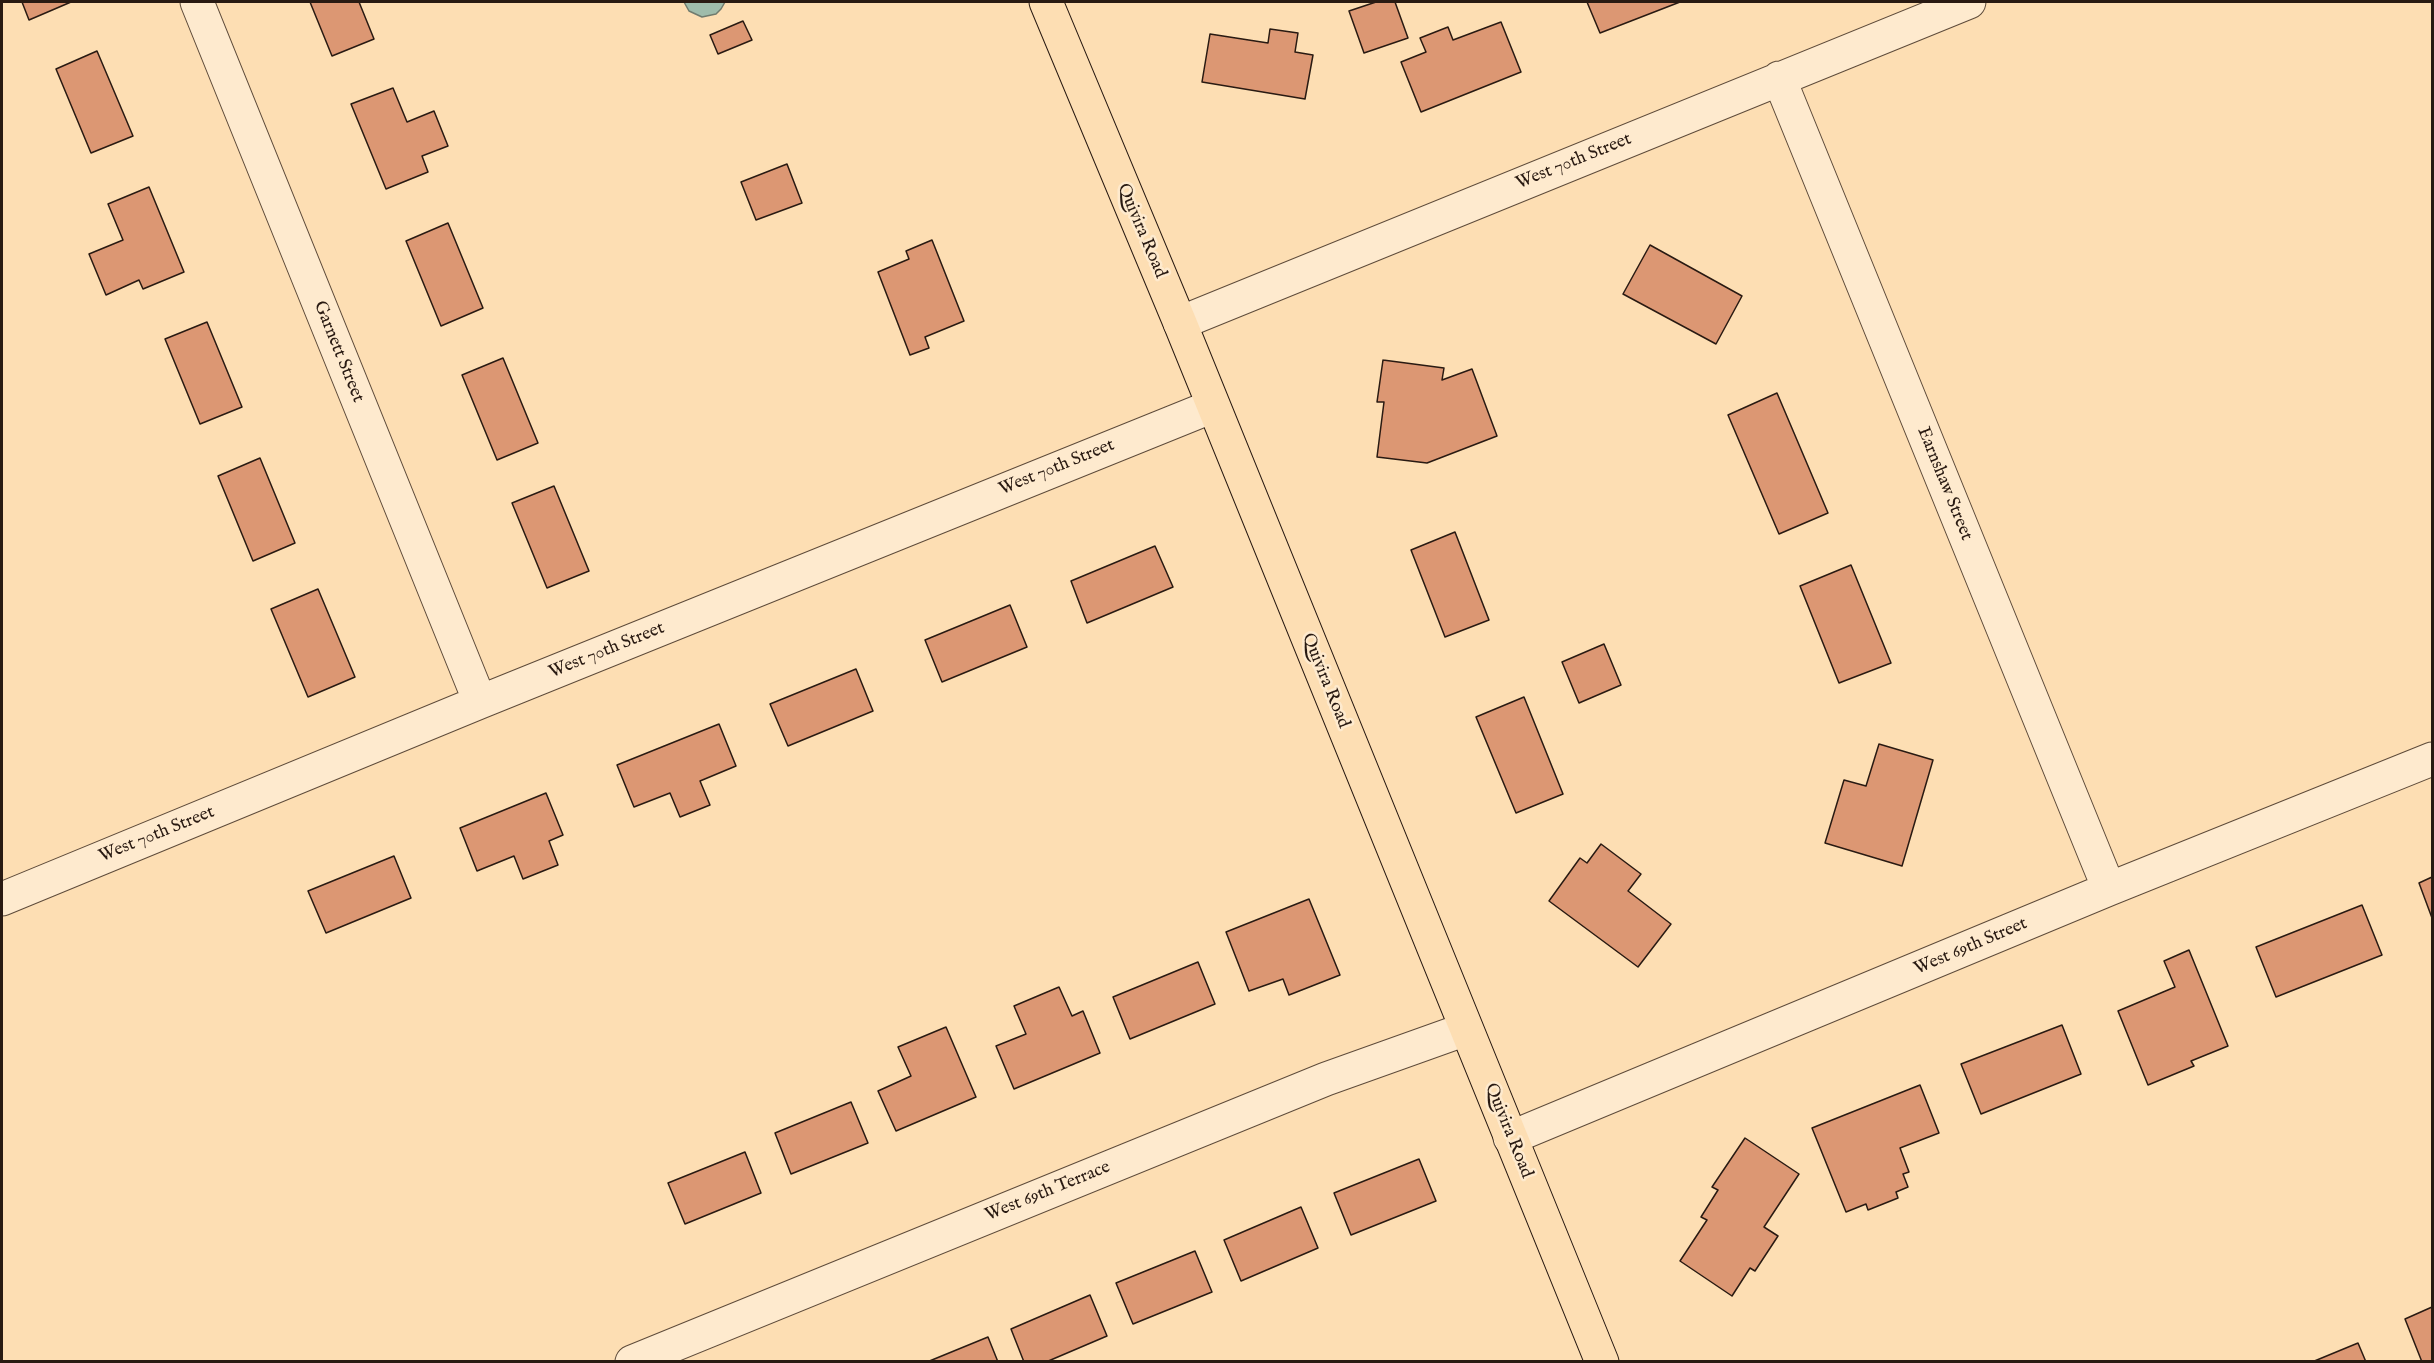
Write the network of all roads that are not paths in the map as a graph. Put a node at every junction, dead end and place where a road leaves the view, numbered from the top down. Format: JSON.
{"nodes":[{"id":1,"x":197,"y":2,"type":"edge"},
{"id":2,"x":1046,"y":2,"type":"edge"},
{"id":3,"x":1969,"y":2,"type":"edge"},
{"id":4,"x":1779,"y":78,"type":"junction"},
{"id":5,"x":1180,"y":324,"type":"junction"},
{"id":6,"x":1213,"y":405,"type":"junction"},
{"id":7,"x":480,"y":702,"type":"junction"},
{"id":8,"x":2433,"y":759,"type":"edge"},
{"id":9,"x":2109,"y":889,"type":"junction"},
{"id":10,"x":2,"y":898,"type":"edge"},
{"id":11,"x":1466,"y":1029,"type":"junction"},
{"id":12,"x":1510,"y":1138,"type":"junction"},
{"id":13,"x":632,"y":1362,"type":"edge"},
{"id":14,"x":1602,"y":1362,"type":"edge"}],
"edges":[{"from":1,"to":7,"type":"street","name":"Garnett Street"},
{"from":2,"to":5,"type":"main road","name":"Quivira Road"},
{"from":3,"to":4,"type":"street","name":"West 70th Street"},
{"from":4,"to":5,"type":"street","name":"West 70th Street"},
{"from":4,"to":9,"type":"street","name":"Earnshaw Street"},
{"from":5,"to":6,"type":"main road","name":"Quivira Road"},
{"from":6,"to":7,"type":"street","name":"West 70th Street"},
{"from":6,"to":11,"type":"main road","name":"Quivira Road"},
{"from":7,"to":10,"type":"street","name":"West 70th Street"},
{"from":8,"to":9,"type":"street","name":"West 69th Street"},
{"from":9,"to":12,"type":"street","name":"West 69th Street"},
{"from":11,"to":12,"type":"main road","name":"Quivira Road"},
{"from":11,"to":13,"type":"street","name":"West 69th Terrace"},
{"from":12,"to":14,"type":"main road","name":"Quivira Road"}]}
